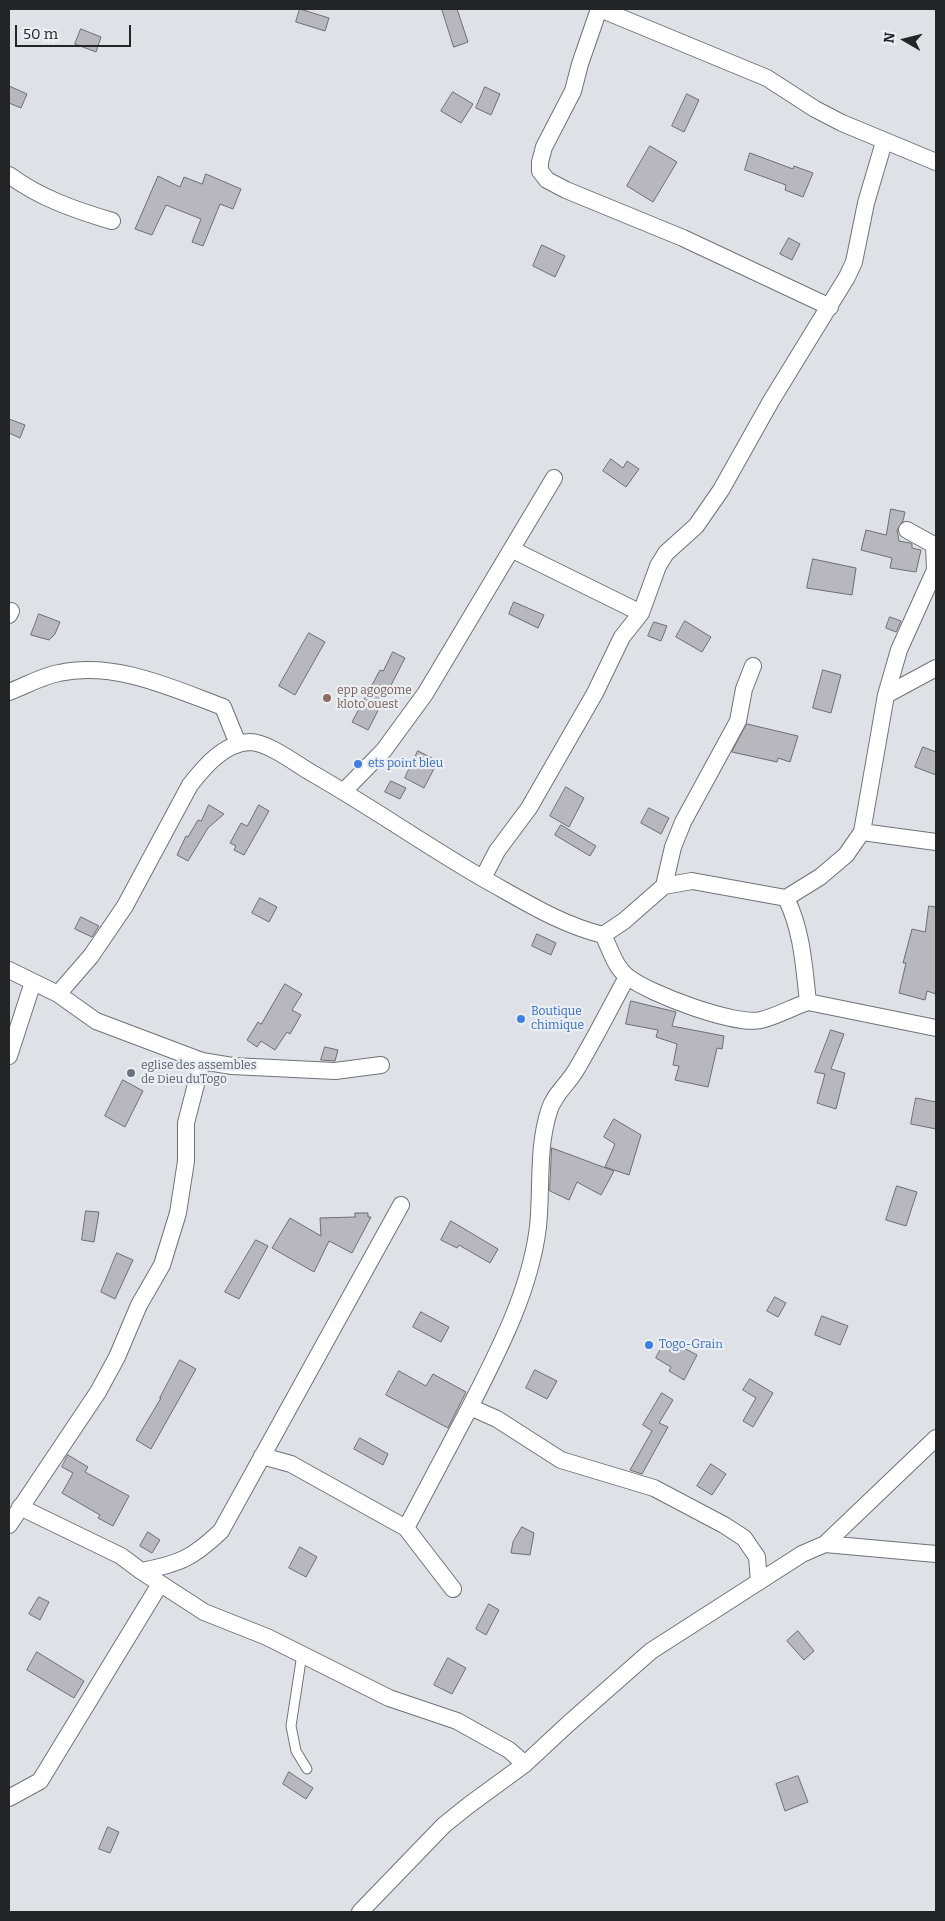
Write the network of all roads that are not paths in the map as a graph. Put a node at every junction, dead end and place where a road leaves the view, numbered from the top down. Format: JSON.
{"nodes":[{"id":1,"x":600,"y":9,"type":"edge"},
{"id":2,"x":884,"y":142,"type":"junction"},
{"id":3,"x":936,"y":162,"type":"edge"},
{"id":4,"x":9,"y":176,"type":"edge"},
{"id":5,"x":112,"y":221,"type":"dead end"},
{"id":6,"x":830,"y":306,"type":"junction"},
{"id":7,"x":554,"y":478,"type":"dead end"},
{"id":8,"x":907,"y":530,"type":"dead end"},
{"id":9,"x":513,"y":550,"type":"junction"},
{"id":10,"x":641,"y":613,"type":"junction"},
{"id":11,"x":753,"y":666,"type":"dead end"},
{"id":12,"x":936,"y":668,"type":"edge"},
{"id":13,"x":9,"y":692,"type":"edge"},
{"id":14,"x":886,"y":694,"type":"junction"},
{"id":15,"x":238,"y":744,"type":"junction"},
{"id":16,"x":344,"y":791,"type":"junction"},
{"id":17,"x":862,"y":832,"type":"junction"},
{"id":18,"x":936,"y":842,"type":"edge"},
{"id":19,"x":484,"y":878,"type":"junction"},
{"id":20,"x":664,"y":886,"type":"junction"},
{"id":21,"x":786,"y":898,"type":"junction"},
{"id":22,"x":603,"y":935,"type":"junction"},
{"id":23,"x":9,"y":970,"type":"edge"},
{"id":24,"x":627,"y":977,"type":"junction"},
{"id":25,"x":33,"y":982,"type":"junction"},
{"id":26,"x":58,"y":994,"type":"junction"},
{"id":27,"x":808,"y":1002,"type":"junction"},
{"id":28,"x":936,"y":1028,"type":"edge"},
{"id":29,"x":9,"y":1055,"type":"edge"},
{"id":30,"x":202,"y":1061,"type":"junction"},
{"id":31,"x":381,"y":1065,"type":"dead end"},
{"id":32,"x":401,"y":1205,"type":"dead end"},
{"id":33,"x":470,"y":1407,"type":"junction"},
{"id":34,"x":936,"y":1438,"type":"edge"},
{"id":35,"x":262,"y":1456,"type":"junction"},
{"id":36,"x":20,"y":1507,"type":"junction"},
{"id":37,"x":9,"y":1526,"type":"edge"},
{"id":38,"x":406,"y":1528,"type":"junction"},
{"id":39,"x":825,"y":1544,"type":"junction"},
{"id":40,"x":936,"y":1554,"type":"edge"},
{"id":41,"x":142,"y":1571,"type":"junction"},
{"id":42,"x":759,"y":1582,"type":"junction"},
{"id":43,"x":160,"y":1584,"type":"junction"},
{"id":44,"x":452,"y":1589,"type":"dead end"},
{"id":45,"x":302,"y":1654,"type":"junction"},
{"id":46,"x":525,"y":1764,"type":"junction"},
{"id":47,"x":308,"y":1769,"type":"dead end"},
{"id":48,"x":9,"y":1798,"type":"edge"},
{"id":49,"x":360,"y":1912,"type":"edge"}],
"edges":[{"from":1,"to":2,"type":"street"},
{"from":1,"to":6,"type":"street"},
{"from":2,"to":3,"type":"street"},
{"from":2,"to":6,"type":"street"},
{"from":4,"to":5,"type":"street"},
{"from":6,"to":10,"type":"street"},
{"from":7,"to":9,"type":"street"},
{"from":8,"to":14,"type":"street"},
{"from":9,"to":10,"type":"street"},
{"from":9,"to":16,"type":"street"},
{"from":10,"to":19,"type":"street"},
{"from":11,"to":20,"type":"street"},
{"from":12,"to":14,"type":"street"},
{"from":13,"to":15,"type":"street"},
{"from":14,"to":17,"type":"street"},
{"from":15,"to":16,"type":"street"},
{"from":15,"to":26,"type":"street"},
{"from":16,"to":19,"type":"street"},
{"from":17,"to":18,"type":"street"},
{"from":17,"to":21,"type":"street"},
{"from":19,"to":22,"type":"street"},
{"from":20,"to":21,"type":"street"},
{"from":20,"to":22,"type":"street"},
{"from":21,"to":27,"type":"street"},
{"from":22,"to":24,"type":"street"},
{"from":23,"to":25,"type":"street"},
{"from":24,"to":27,"type":"street"},
{"from":24,"to":33,"type":"street"},
{"from":25,"to":26,"type":"street"},
{"from":25,"to":29,"type":"street"},
{"from":26,"to":30,"type":"street"},
{"from":27,"to":28,"type":"street"},
{"from":30,"to":31,"type":"street"},
{"from":30,"to":36,"type":"street"},
{"from":32,"to":35,"type":"street"},
{"from":33,"to":38,"type":"street"},
{"from":33,"to":42,"type":"street"},
{"from":34,"to":39,"type":"street"},
{"from":35,"to":38,"type":"street"},
{"from":35,"to":41,"type":"street"},
{"from":36,"to":37,"type":"street"},
{"from":36,"to":41,"type":"street"},
{"from":38,"to":44,"type":"street"},
{"from":39,"to":40,"type":"street"},
{"from":39,"to":42,"type":"street"},
{"from":41,"to":43,"type":"street"},
{"from":42,"to":46,"type":"street"},
{"from":43,"to":45,"type":"street"},
{"from":43,"to":48,"type":"street"},
{"from":45,"to":46,"type":"street"},
{"from":45,"to":47,"type":"lane"},
{"from":46,"to":49,"type":"street"}]}
